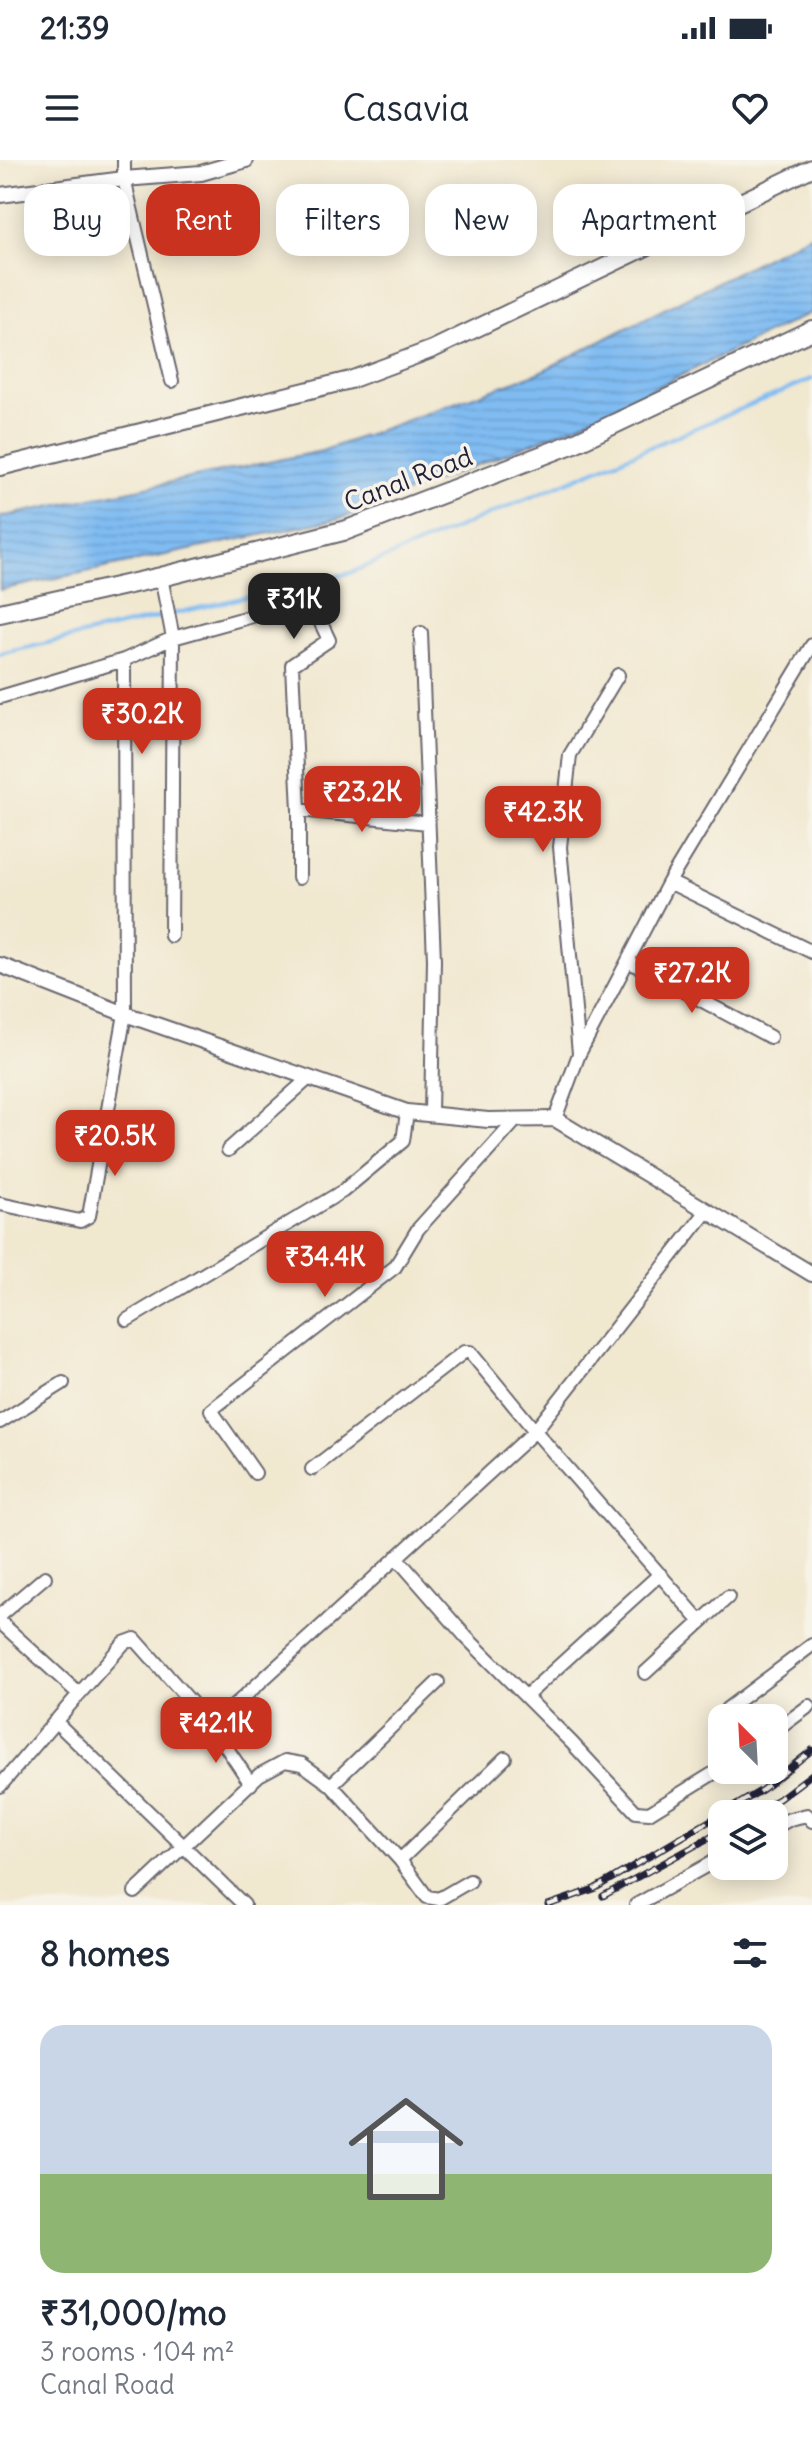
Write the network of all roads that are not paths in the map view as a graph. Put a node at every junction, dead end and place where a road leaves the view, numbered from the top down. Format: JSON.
{"nodes":[{"id":1,"x":124,"y":160,"type":"edge"},
{"id":2,"x":246,"y":160,"type":"edge"},
{"id":3,"x":812,"y":168,"type":"edge"},
{"id":4,"x":124,"y":179,"type":"junction"},
{"id":5,"x":0,"y":195,"type":"edge"},
{"id":6,"x":812,"y":330,"type":"edge"},
{"id":7,"x":172,"y":381,"type":"dead end"},
{"id":8,"x":0,"y":467,"type":"edge"},
{"id":9,"x":161,"y":577,"type":"junction"},
{"id":10,"x":0,"y":613,"type":"edge"},
{"id":11,"x":421,"y":633,"type":"dead end"},
{"id":12,"x":173,"y":638,"type":"junction"},
{"id":13,"x":812,"y":645,"type":"edge"},
{"id":14,"x":124,"y":660,"type":"junction"},
{"id":15,"x":618,"y":675,"type":"dead end"},
{"id":16,"x":0,"y":697,"type":"edge"},
{"id":17,"x":299,"y":810,"type":"junction"},
{"id":18,"x":428,"y":823,"type":"junction"},
{"id":19,"x":299,"y":878,"type":"dead end"},
{"id":20,"x":669,"y":882,"type":"junction"},
{"id":21,"x":171,"y":936,"type":"dead end"},
{"id":22,"x":812,"y":952,"type":"edge"},
{"id":23,"x":628,"y":961,"type":"junction"},
{"id":24,"x":0,"y":965,"type":"edge"},
{"id":25,"x":125,"y":1014,"type":"junction"},
{"id":26,"x":770,"y":1037,"type":"dead end"},
{"id":27,"x":579,"y":1054,"type":"junction"},
{"id":28,"x":309,"y":1078,"type":"junction"},
{"id":29,"x":407,"y":1112,"type":"junction"},
{"id":30,"x":431,"y":1114,"type":"junction"},
{"id":31,"x":517,"y":1119,"type":"junction"},
{"id":32,"x":555,"y":1119,"type":"junction"},
{"id":33,"x":228,"y":1150,"type":"dead end"},
{"id":34,"x":0,"y":1204,"type":"edge"},
{"id":35,"x":707,"y":1211,"type":"junction"},
{"id":36,"x":812,"y":1274,"type":"edge"},
{"id":37,"x":127,"y":1320,"type":"dead end"},
{"id":38,"x":63,"y":1383,"type":"dead end"},
{"id":39,"x":0,"y":1422,"type":"edge"},
{"id":40,"x":535,"y":1431,"type":"junction"},
{"id":41,"x":312,"y":1469,"type":"dead end"},
{"id":42,"x":255,"y":1473,"type":"dead end"},
{"id":43,"x":396,"y":1557,"type":"junction"},
{"id":44,"x":660,"y":1574,"type":"junction"},
{"id":45,"x":45,"y":1577,"type":"dead end"},
{"id":46,"x":728,"y":1597,"type":"dead end"},
{"id":47,"x":0,"y":1615,"type":"edge"},
{"id":48,"x":0,"y":1622,"type":"edge"},
{"id":49,"x":701,"y":1622,"type":"junction"},
{"id":50,"x":812,"y":1645,"type":"edge"},
{"id":51,"x":645,"y":1673,"type":"dead end"},
{"id":52,"x":438,"y":1682,"type":"dead end"},
{"id":53,"x":79,"y":1694,"type":"junction"},
{"id":54,"x":526,"y":1696,"type":"junction"},
{"id":55,"x":734,"y":1704,"type":"edge"},
{"id":56,"x":809,"y":1706,"type":"dead end"},
{"id":57,"x":55,"y":1721,"type":"junction"},
{"id":58,"x":788,"y":1722,"type":"edge"},
{"id":59,"x":212,"y":1726,"type":"junction"},
{"id":60,"x":505,"y":1758,"type":"dead end"},
{"id":61,"x":708,"y":1777,"type":"edge"},
{"id":62,"x":251,"y":1784,"type":"junction"},
{"id":63,"x":331,"y":1785,"type":"junction"},
{"id":64,"x":0,"y":1786,"type":"edge"},
{"id":65,"x":788,"y":1820,"type":"edge"},
{"id":66,"x":812,"y":1821,"type":"edge"},
{"id":67,"x":185,"y":1846,"type":"junction"},
{"id":68,"x":400,"y":1860,"type":"junction"},
{"id":69,"x":708,"y":1865,"type":"edge"},
{"id":70,"x":470,"y":1881,"type":"dead end"},
{"id":71,"x":135,"y":1892,"type":"dead end"},
{"id":72,"x":244,"y":1905,"type":"edge"},
{"id":73,"x":636,"y":1905,"type":"edge"}],
"edges":[{"from":1,"to":4,"type":"street"},
{"from":2,"to":4,"type":"street"},
{"from":3,"to":8,"type":"main road"},
{"from":4,"to":5,"type":"street"},
{"from":4,"to":7,"type":"street"},
{"from":6,"to":9,"type":"main road","name":"Canal Road"},
{"from":9,"to":10,"type":"main road","name":"Canal Road"},
{"from":9,"to":12,"type":"street"},
{"from":11,"to":18,"type":"street"},
{"from":12,"to":14,"type":"street"},
{"from":12,"to":17,"type":"street"},
{"from":12,"to":21,"type":"street"},
{"from":13,"to":20,"type":"street"},
{"from":14,"to":16,"type":"street"},
{"from":14,"to":25,"type":"street"},
{"from":15,"to":27,"type":"street"},
{"from":17,"to":18,"type":"street"},
{"from":17,"to":19,"type":"street"},
{"from":18,"to":30,"type":"street"},
{"from":20,"to":22,"type":"street"},
{"from":20,"to":23,"type":"street"},
{"from":23,"to":26,"type":"street"},
{"from":23,"to":27,"type":"street"},
{"from":24,"to":25,"type":"street"},
{"from":25,"to":28,"type":"street"},
{"from":25,"to":34,"type":"street"},
{"from":27,"to":32,"type":"street"},
{"from":28,"to":29,"type":"street"},
{"from":28,"to":33,"type":"street"},
{"from":29,"to":30,"type":"street"},
{"from":29,"to":37,"type":"street"},
{"from":30,"to":31,"type":"street"},
{"from":31,"to":32,"type":"street"},
{"from":31,"to":42,"type":"street"},
{"from":32,"to":35,"type":"street"},
{"from":35,"to":36,"type":"street"},
{"from":35,"to":40,"type":"street"},
{"from":38,"to":39,"type":"street"},
{"from":40,"to":41,"type":"street"},
{"from":40,"to":43,"type":"street"},
{"from":40,"to":44,"type":"street"},
{"from":43,"to":54,"type":"street"},
{"from":43,"to":59,"type":"street"},
{"from":44,"to":49,"type":"street"},
{"from":44,"to":54,"type":"street"},
{"from":45,"to":47,"type":"street"},
{"from":46,"to":49,"type":"street"},
{"from":48,"to":53,"type":"street"},
{"from":49,"to":51,"type":"street"},
{"from":50,"to":55,"type":"street"},
{"from":52,"to":63,"type":"street"},
{"from":53,"to":57,"type":"street"},
{"from":53,"to":59,"type":"street"},
{"from":54,"to":61,"type":"street"},
{"from":56,"to":58,"type":"street"},
{"from":57,"to":64,"type":"street"},
{"from":57,"to":67,"type":"street"},
{"from":59,"to":62,"type":"street"},
{"from":60,"to":68,"type":"street"},
{"from":62,"to":63,"type":"street"},
{"from":62,"to":67,"type":"street"},
{"from":63,"to":68,"type":"street"},
{"from":65,"to":66,"type":"street"},
{"from":67,"to":71,"type":"street"},
{"from":67,"to":72,"type":"street"},
{"from":68,"to":70,"type":"street"},
{"from":69,"to":73,"type":"street"}]}
